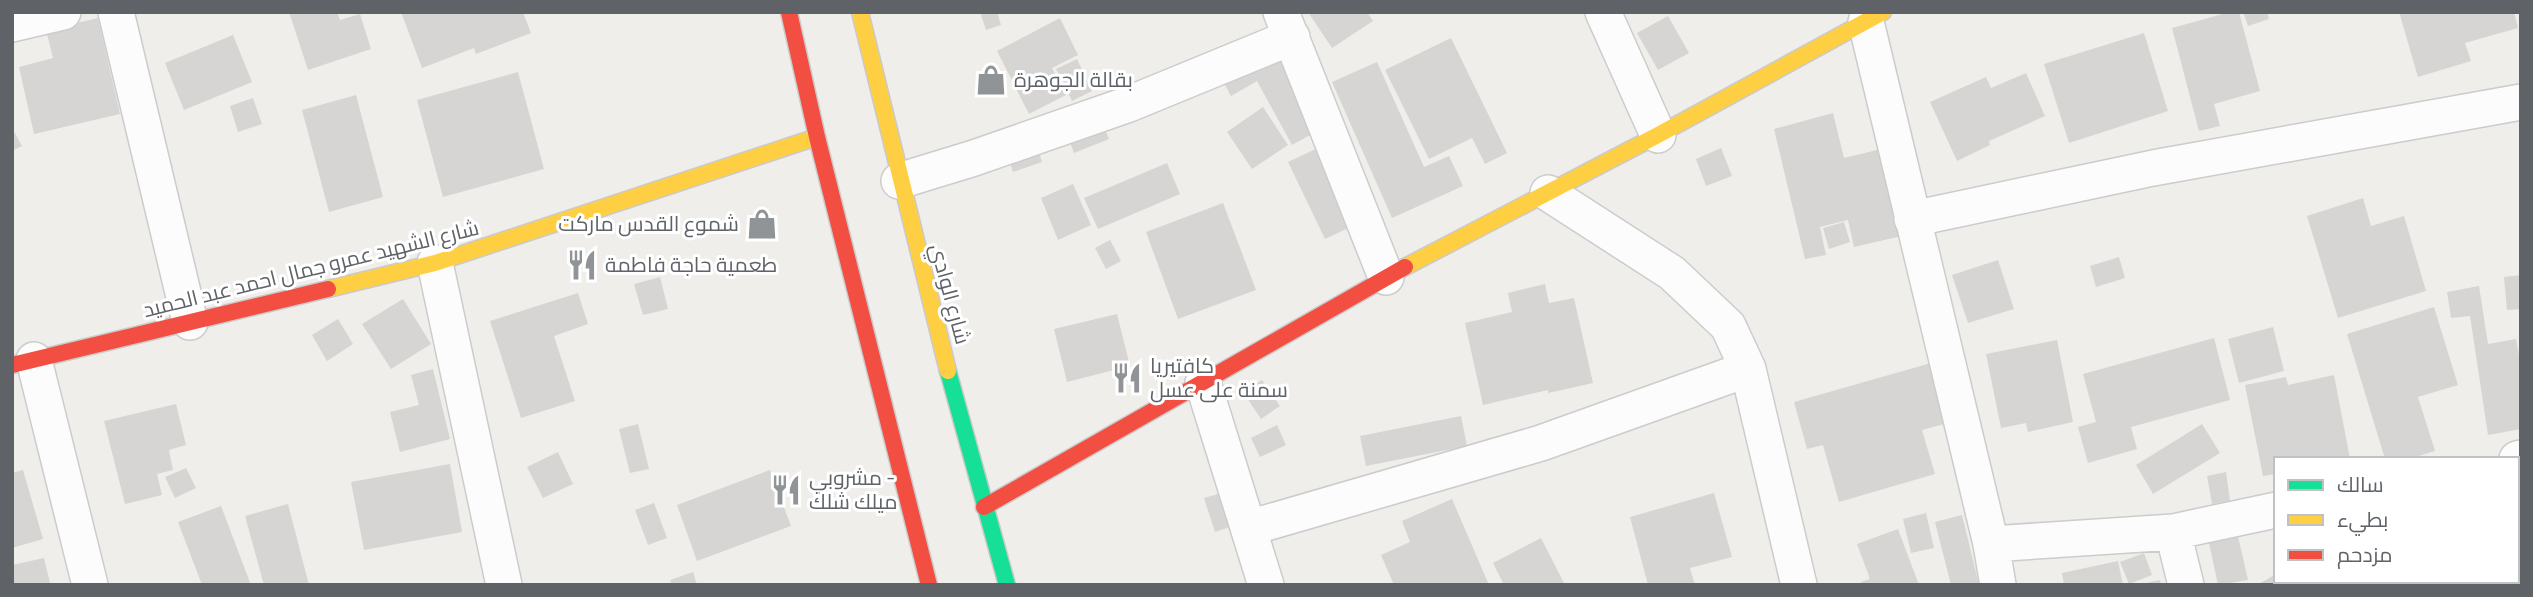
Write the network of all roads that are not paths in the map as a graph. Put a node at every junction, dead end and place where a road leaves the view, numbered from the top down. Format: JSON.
{"nodes":[{"id":1,"x":63,"y":12,"type":"edge"},
{"id":2,"x":116,"y":12,"type":"edge"},
{"id":3,"x":789,"y":12,"type":"edge"},
{"id":4,"x":860,"y":12,"type":"edge"},
{"id":5,"x":1604,"y":12,"type":"edge"},
{"id":6,"x":1874,"y":17,"type":"edge"},
{"id":7,"x":12,"y":24,"type":"edge"},
{"id":8,"x":1287,"y":24,"type":"edge"},
{"id":9,"x":2521,"y":102,"type":"edge"},
{"id":10,"x":1658,"y":135,"type":"junction"},
{"id":11,"x":817,"y":136,"type":"junction"},
{"id":12,"x":899,"y":181,"type":"junction"},
{"id":13,"x":1548,"y":193,"type":"junction"},
{"id":14,"x":1912,"y":219,"type":"junction"},
{"id":15,"x":435,"y":263,"type":"junction"},
{"id":16,"x":1386,"y":277,"type":"junction"},
{"id":17,"x":190,"y":322,"type":"junction"},
{"id":18,"x":23,"y":362,"type":"edge"},
{"id":19,"x":1748,"y":369,"type":"junction"},
{"id":20,"x":1203,"y":383,"type":"junction"},
{"id":21,"x":984,"y":507,"type":"junction"},
{"id":22,"x":2274,"y":510,"type":"edge"},
{"id":23,"x":1248,"y":528,"type":"junction"},
{"id":24,"x":2173,"y":532,"type":"junction"},
{"id":25,"x":1991,"y":544,"type":"junction"},
{"id":26,"x":495,"y":583,"type":"edge"},
{"id":27,"x":90,"y":585,"type":"edge"},
{"id":28,"x":929,"y":585,"type":"edge"},
{"id":29,"x":1007,"y":585,"type":"edge"},
{"id":30,"x":1266,"y":585,"type":"edge"},
{"id":31,"x":1799,"y":585,"type":"edge"},
{"id":32,"x":1998,"y":585,"type":"edge"},
{"id":33,"x":2186,"y":585,"type":"edge"}],
"edges":[{"from":1,"to":7,"type":"street"},
{"from":2,"to":17,"type":"street"},
{"from":3,"to":11,"type":"street"},
{"from":4,"to":12,"type":"street","name":"شارع الوادي"},
{"from":5,"to":10,"type":"street"},
{"from":6,"to":10,"type":"street"},
{"from":6,"to":14,"type":"street"},
{"from":8,"to":12,"type":"street"},
{"from":8,"to":16,"type":"street"},
{"from":9,"to":14,"type":"street"},
{"from":10,"to":13,"type":"street"},
{"from":11,"to":15,"type":"street","name":"شارع الشهيد عمرو جمال احمد عبد الحميد"},
{"from":11,"to":28,"type":"street"},
{"from":12,"to":21,"type":"street","name":"شارع الوادي"},
{"from":13,"to":16,"type":"street"},
{"from":13,"to":19,"type":"street"},
{"from":14,"to":25,"type":"street"},
{"from":15,"to":17,"type":"street","name":"شارع الشهيد عمرو جمال احمد عبد الحميد"},
{"from":15,"to":26,"type":"street"},
{"from":16,"to":20,"type":"street"},
{"from":17,"to":18,"type":"street","name":"شارع الشهيد عمرو جمال احمد عبد الحميد"},
{"from":18,"to":27,"type":"street"},
{"from":19,"to":23,"type":"street"},
{"from":19,"to":31,"type":"street"},
{"from":20,"to":21,"type":"street"},
{"from":20,"to":23,"type":"street"},
{"from":21,"to":29,"type":"street","name":"شارع الوادي"},
{"from":22,"to":24,"type":"street"},
{"from":23,"to":30,"type":"street"},
{"from":24,"to":25,"type":"street"},
{"from":24,"to":33,"type":"street"},
{"from":25,"to":32,"type":"street"}]}
